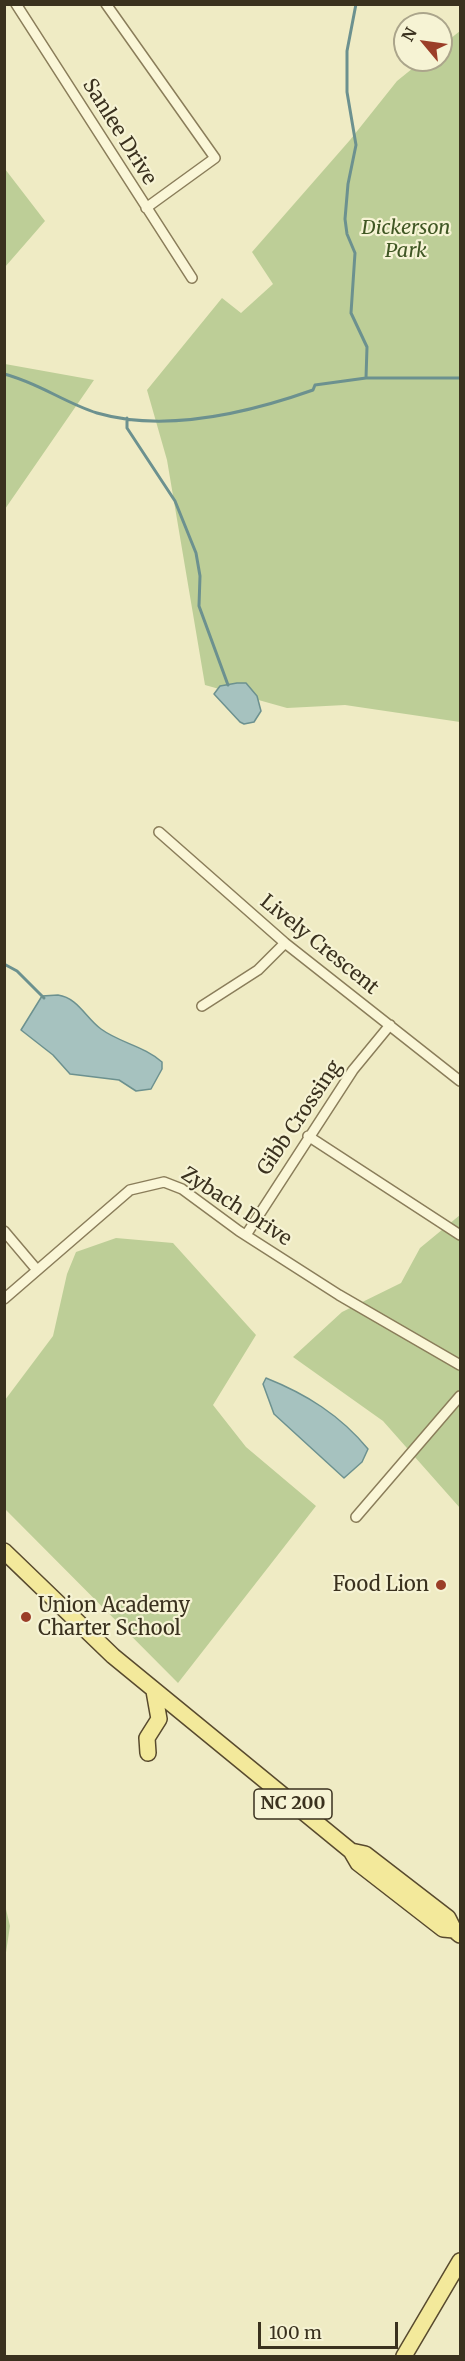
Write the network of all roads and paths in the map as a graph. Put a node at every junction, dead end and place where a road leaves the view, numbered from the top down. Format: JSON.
{"nodes":[{"id":1,"x":16,"y":4,"type":"edge"},
{"id":2,"x":106,"y":4,"type":"edge"},
{"id":3,"x":146,"y":208,"type":"junction"},
{"id":4,"x":192,"y":278,"type":"dead end"},
{"id":5,"x":159,"y":832,"type":"dead end"},
{"id":6,"x":285,"y":943,"type":"junction"},
{"id":7,"x":202,"y":1006,"type":"dead end"},
{"id":8,"x":390,"y":1025,"type":"junction"},
{"id":9,"x":460,"y":1081,"type":"edge"},
{"id":10,"x":309,"y":1136,"type":"junction"},
{"id":11,"x":4,"y":1231,"type":"edge"},
{"id":12,"x":246,"y":1235,"type":"junction"},
{"id":13,"x":460,"y":1235,"type":"edge"},
{"id":14,"x":37,"y":1270,"type":"junction"},
{"id":15,"x":4,"y":1299,"type":"edge"},
{"id":16,"x":460,"y":1365,"type":"edge"},
{"id":17,"x":460,"y":1396,"type":"edge"},
{"id":18,"x":356,"y":1517,"type":"dead end"},
{"id":19,"x":4,"y":1551,"type":"edge"},
{"id":20,"x":154,"y":1690,"type":"junction"},
{"id":21,"x":148,"y":1753,"type":"dead end"},
{"id":22,"x":457,"y":1932,"type":"edge"},
{"id":23,"x":460,"y":2261,"type":"edge"},
{"id":24,"x":404,"y":2356,"type":"edge"}],
"edges":[{"from":1,"to":3,"type":"street","name":"Sanlee Drive"},
{"from":2,"to":3,"type":"street"},
{"from":3,"to":4,"type":"street","name":"Sanlee Drive"},
{"from":5,"to":6,"type":"street","name":"Lively Crescent"},
{"from":6,"to":7,"type":"street"},
{"from":6,"to":8,"type":"street","name":"Lively Crescent"},
{"from":8,"to":9,"type":"street","name":"Lively Crescent"},
{"from":8,"to":10,"type":"street","name":"Gibb Crossing"},
{"from":10,"to":12,"type":"street","name":"Gibb Crossing"},
{"from":10,"to":13,"type":"street"},
{"from":11,"to":14,"type":"street"},
{"from":12,"to":14,"type":"street","name":"Zybach Drive"},
{"from":12,"to":16,"type":"street","name":"Zybach Drive"},
{"from":14,"to":15,"type":"street","name":"Zybach Drive"},
{"from":17,"to":18,"type":"street"},
{"from":19,"to":20,"type":"main road","number":"NC 200"},
{"from":20,"to":21,"type":"main road"},
{"from":20,"to":22,"type":"main road","number":"NC 200"},
{"from":23,"to":24,"type":"main road"}]}
